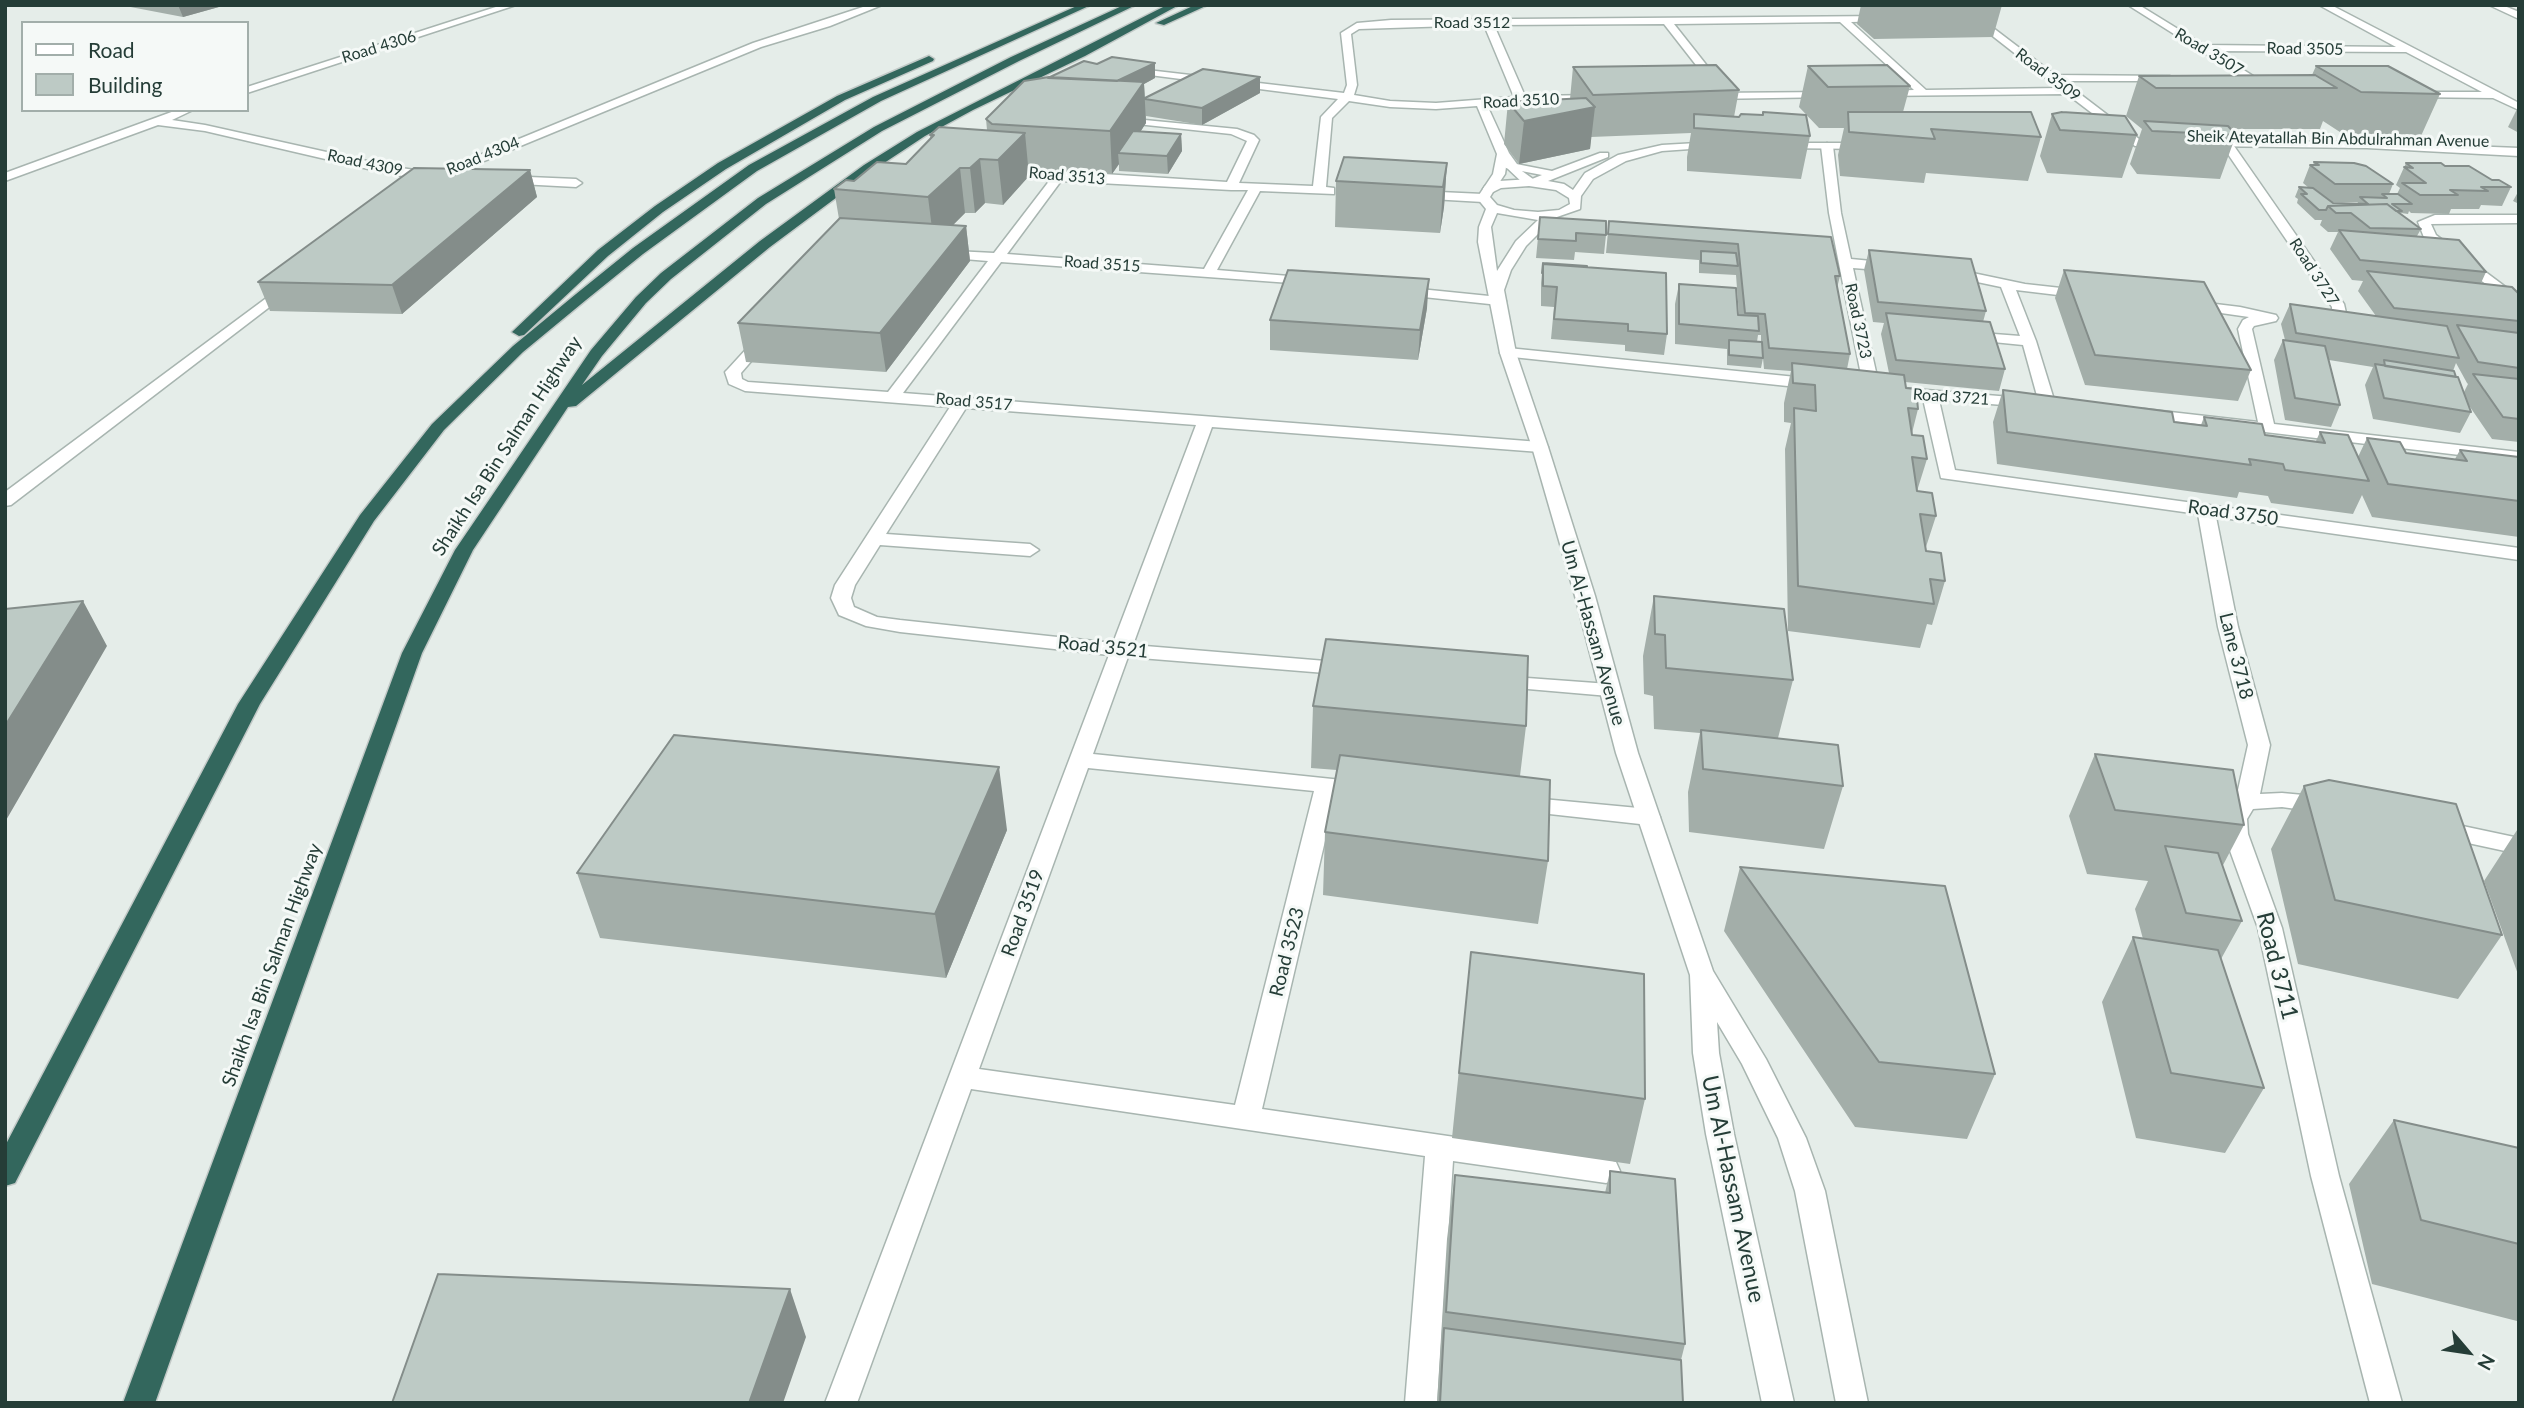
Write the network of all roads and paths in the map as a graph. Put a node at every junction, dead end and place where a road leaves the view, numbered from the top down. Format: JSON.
{"nodes":[{"id":1,"x":512,"y":5,"type":"edge"},
{"id":2,"x":878,"y":5,"type":"edge"},
{"id":3,"x":1056,"y":5,"type":"edge"},
{"id":4,"x":1087,"y":5,"type":"edge"},
{"id":5,"x":1132,"y":5,"type":"edge"},
{"id":6,"x":1175,"y":5,"type":"edge"},
{"id":7,"x":1204,"y":5,"type":"edge"},
{"id":8,"x":1957,"y":5,"type":"edge"},
{"id":9,"x":2132,"y":5,"type":"edge"},
{"id":10,"x":2323,"y":5,"type":"edge"},
{"id":11,"x":2493,"y":5,"type":"edge"},
{"id":12,"x":2519,"y":16,"type":"edge"},
{"id":13,"x":1960,"y":18,"type":"dead end"},
{"id":14,"x":1973,"y":18,"type":"junction"},
{"id":15,"x":1842,"y":19,"type":"junction"},
{"id":16,"x":1895,"y":19,"type":"dead end"},
{"id":17,"x":1667,"y":21,"type":"junction"},
{"id":18,"x":1488,"y":23,"type":"junction"},
{"id":19,"x":994,"y":32,"type":"dead end"},
{"id":20,"x":2202,"y":48,"type":"junction"},
{"id":21,"x":2409,"y":50,"type":"junction"},
{"id":22,"x":944,"y":53,"type":"dead end"},
{"id":23,"x":1081,"y":54,"type":"junction"},
{"id":24,"x":1118,"y":68,"type":"edge"},
{"id":25,"x":1189,"y":77,"type":"junction"},
{"id":26,"x":2223,"y":77,"type":"edge"},
{"id":27,"x":2249,"y":77,"type":"junction"},
{"id":28,"x":2052,"y":78,"type":"junction"},
{"id":29,"x":2184,"y":78,"type":"edge"},
{"id":30,"x":1167,"y":89,"type":"edge"},
{"id":31,"x":248,"y":90,"type":"edge"},
{"id":32,"x":2070,"y":91,"type":"junction"},
{"id":33,"x":1923,"y":93,"type":"junction"},
{"id":34,"x":1839,"y":94,"type":"edge"},
{"id":35,"x":1867,"y":94,"type":"edge"},
{"id":36,"x":2283,"y":94,"type":"dead end"},
{"id":37,"x":2403,"y":95,"type":"edge"},
{"id":38,"x":2495,"y":95,"type":"junction"},
{"id":39,"x":1699,"y":96,"type":"edge"},
{"id":40,"x":1727,"y":96,"type":"junction"},
{"id":41,"x":1617,"y":98,"type":"edge"},
{"id":42,"x":1346,"y":99,"type":"junction"},
{"id":43,"x":1521,"y":100,"type":"junction"},
{"id":44,"x":1481,"y":103,"type":"junction"},
{"id":45,"x":1135,"y":106,"type":"edge"},
{"id":46,"x":2519,"y":107,"type":"edge"},
{"id":47,"x":182,"y":112,"type":"edge"},
{"id":48,"x":156,"y":121,"type":"junction"},
{"id":49,"x":2100,"y":135,"type":"edge"},
{"id":50,"x":2127,"y":135,"type":"junction"},
{"id":51,"x":1872,"y":136,"type":"edge"},
{"id":52,"x":2192,"y":140,"type":"edge"},
{"id":53,"x":2224,"y":140,"type":"junction"},
{"id":54,"x":1729,"y":141,"type":"edge"},
{"id":55,"x":2519,"y":144,"type":"edge"},
{"id":56,"x":1657,"y":145,"type":"junction"},
{"id":57,"x":2113,"y":145,"type":"edge"},
{"id":58,"x":1827,"y":146,"type":"junction"},
{"id":59,"x":1882,"y":146,"type":"edge"},
{"id":60,"x":2519,"y":152,"type":"edge"},
{"id":61,"x":1507,"y":159,"type":"junction"},
{"id":62,"x":990,"y":169,"type":"edge"},
{"id":63,"x":1559,"y":173,"type":"junction"},
{"id":64,"x":5,"y":177,"type":"edge"},
{"id":65,"x":1058,"y":177,"type":"junction"},
{"id":66,"x":472,"y":178,"type":"edge"},
{"id":67,"x":427,"y":180,"type":"junction"},
{"id":68,"x":498,"y":180,"type":"edge"},
{"id":69,"x":1532,"y":182,"type":"junction"},
{"id":70,"x":576,"y":183,"type":"dead end"},
{"id":71,"x":1231,"y":186,"type":"junction"},
{"id":72,"x":1256,"y":188,"type":"junction"},
{"id":73,"x":1319,"y":191,"type":"junction"},
{"id":74,"x":1344,"y":192,"type":"edge"},
{"id":75,"x":1408,"y":195,"type":"edge"},
{"id":76,"x":1575,"y":196,"type":"junction"},
{"id":77,"x":1488,"y":198,"type":"junction"},
{"id":78,"x":1550,"y":215,"type":"junction"},
{"id":79,"x":2519,"y":219,"type":"edge"},
{"id":80,"x":928,"y":252,"type":"edge"},
{"id":81,"x":996,"y":256,"type":"junction"},
{"id":82,"x":1840,"y":256,"type":"junction"},
{"id":83,"x":1901,"y":268,"type":"edge"},
{"id":84,"x":1928,"y":270,"type":"edge"},
{"id":85,"x":1209,"y":272,"type":"junction"},
{"id":86,"x":302,"y":275,"type":"edge"},
{"id":87,"x":1332,"y":284,"type":"edge"},
{"id":88,"x":2007,"y":284,"type":"junction"},
{"id":89,"x":1388,"y":290,"type":"edge"},
{"id":90,"x":1498,"y":295,"type":"junction"},
{"id":91,"x":2094,"y":295,"type":"edge"},
{"id":92,"x":2172,"y":303,"type":"edge"},
{"id":93,"x":2519,"y":304,"type":"edge"},
{"id":94,"x":2303,"y":318,"type":"edge"},
{"id":95,"x":777,"y":325,"type":"edge"},
{"id":96,"x":1950,"y":334,"type":"edge"},
{"id":97,"x":2029,"y":341,"type":"junction"},
{"id":98,"x":1508,"y":353,"type":"junction"},
{"id":99,"x":1831,"y":386,"type":"edge"},
{"id":100,"x":1865,"y":389,"type":"joint"},
{"id":101,"x":894,"y":395,"type":"junction"},
{"id":102,"x":1930,"y":396,"type":"junction"},
{"id":103,"x":962,"y":401,"type":"junction"},
{"id":104,"x":2122,"y":412,"type":"edge"},
{"id":105,"x":558,"y":413,"type":"junction"},
{"id":106,"x":1205,"y":423,"type":"junction"},
{"id":107,"x":438,"y":427,"type":"junction"},
{"id":108,"x":2267,"y":427,"type":"junction"},
{"id":109,"x":1540,"y":447,"type":"junction"},
{"id":110,"x":2519,"y":457,"type":"edge"},
{"id":111,"x":5,"y":501,"type":"edge"},
{"id":112,"x":2206,"y":509,"type":"junction"},
{"id":113,"x":874,"y":539,"type":"junction"},
{"id":114,"x":1030,"y":550,"type":"dead end"},
{"id":115,"x":2519,"y":554,"type":"edge"},
{"id":116,"x":1122,"y":650,"type":"junction"},
{"id":117,"x":1367,"y":671,"type":"edge"},
{"id":118,"x":1476,"y":680,"type":"edge"},
{"id":119,"x":1608,"y":690,"type":"junction"},
{"id":120,"x":1081,"y":760,"type":"junction"},
{"id":121,"x":1327,"y":785,"type":"junction"},
{"id":122,"x":1380,"y":790,"type":"edge"},
{"id":123,"x":2248,"y":802,"type":"junction"},
{"id":124,"x":1501,"y":803,"type":"edge"},
{"id":125,"x":2350,"y":810,"type":"edge"},
{"id":126,"x":1649,"y":817,"type":"junction"},
{"id":127,"x":2414,"y":823,"type":"edge"},
{"id":128,"x":2519,"y":846,"type":"edge"},
{"id":129,"x":1701,"y":973,"type":"junction"},
{"id":130,"x":962,"y":1077,"type":"junction"},
{"id":131,"x":1246,"y":1119,"type":"junction"},
{"id":132,"x":1440,"y":1147,"type":"junction"},
{"id":133,"x":1606,"y":1171,"type":"dead end"},
{"id":134,"x":5,"y":1174,"type":"edge"},
{"id":135,"x":139,"y":1403,"type":"edge"},
{"id":136,"x":841,"y":1403,"type":"edge"},
{"id":137,"x":1421,"y":1403,"type":"edge"},
{"id":138,"x":1778,"y":1403,"type":"edge"},
{"id":139,"x":1852,"y":1403,"type":"edge"},
{"id":140,"x":2386,"y":1403,"type":"edge"}],
"edges":[{"from":1,"to":31,"type":"street","name":"Road 4306"},
{"from":2,"to":67,"type":"street","name":"Road 4304"},
{"from":3,"to":19,"type":"highway"},
{"from":4,"to":107,"type":"highway","name":"Shaikh Isa Bin Salman Highway"},
{"from":5,"to":105,"type":"highway","name":"Shaikh Isa Bin Salman Highway"},
{"from":6,"to":23,"type":"highway"},
{"from":7,"to":23,"type":"highway"},
{"from":8,"to":14,"type":"street","name":"Road 3509"},
{"from":9,"to":20,"type":"street","name":"Road 3507"},
{"from":10,"to":21,"type":"street","name":"Road 3505"},
{"from":11,"to":12,"type":"street"},
{"from":13,"to":14,"type":"street"},
{"from":14,"to":28,"type":"street","name":"Road 3509"},
{"from":15,"to":16,"type":"street","name":"Road 3512"},
{"from":15,"to":17,"type":"street","name":"Road 3512"},
{"from":15,"to":33,"type":"street"},
{"from":17,"to":18,"type":"street","name":"Road 3512"},
{"from":17,"to":40,"type":"street"},
{"from":18,"to":42,"type":"street","name":"Road 3512"},
{"from":18,"to":43,"type":"street"},
{"from":20,"to":21,"type":"street","name":"Road 3505"},
{"from":20,"to":27,"type":"street","name":"Road 3507"},
{"from":21,"to":38,"type":"street","name":"Road 3505"},
{"from":22,"to":107,"type":"highway"},
{"from":23,"to":105,"type":"highway"},
{"from":24,"to":25,"type":"street"},
{"from":25,"to":30,"type":"street"},
{"from":25,"to":42,"type":"street"},
{"from":26,"to":27,"type":"street","name":"Road 3507"},
{"from":27,"to":36,"type":"street","name":"Road 3507"},
{"from":28,"to":29,"type":"street","name":"Road 3507"},
{"from":28,"to":32,"type":"street","name":"Road 3509"},
{"from":32,"to":33,"type":"street"},
{"from":32,"to":50,"type":"street","name":"Road 3509"},
{"from":33,"to":35,"type":"street"},
{"from":34,"to":40,"type":"street"},
{"from":37,"to":38,"type":"street","name":"Road 3505"},
{"from":38,"to":46,"type":"street","name":"Road 3505"},
{"from":39,"to":40,"type":"street"},
{"from":41,"to":43,"type":"street","name":"Road 3510"},
{"from":42,"to":44,"type":"street","name":"Road 3510"},
{"from":42,"to":73,"type":"street"},
{"from":43,"to":44,"type":"street","name":"Road 3510"},
{"from":44,"to":61,"type":"street"},
{"from":45,"to":71,"type":"street"},
{"from":47,"to":48,"type":"street"},
{"from":48,"to":64,"type":"street"},
{"from":48,"to":67,"type":"street","name":"Road 4309"},
{"from":49,"to":50,"type":"street"},
{"from":50,"to":57,"type":"street"},
{"from":51,"to":58,"type":"street"},
{"from":52,"to":53,"type":"street","name":"Sheik Ateyatallah Bin Abdulrahman Avenue"},
{"from":53,"to":55,"type":"street","name":"Sheik Ateyatallah Bin Abdulrahman Avenue"},
{"from":53,"to":60,"type":"street","name":"Sheik Ateyatallah Bin Abdulrahman Avenue"},
{"from":53,"to":94,"type":"street","name":"Road 3727"},
{"from":54,"to":56,"type":"street"},
{"from":56,"to":63,"type":"street"},
{"from":56,"to":76,"type":"street"},
{"from":58,"to":59,"type":"street"},
{"from":58,"to":82,"type":"street","name":"Road 3723"},
{"from":61,"to":63,"type":"street"},
{"from":61,"to":69,"type":"street"},
{"from":61,"to":77,"type":"street","name":"Um Al-Hassam Avenue"},
{"from":62,"to":65,"type":"street","name":"Road 3513"},
{"from":63,"to":69,"type":"street"},
{"from":65,"to":71,"type":"street","name":"Road 3513"},
{"from":65,"to":81,"type":"street"},
{"from":66,"to":67,"type":"street","name":"Road 4309"},
{"from":68,"to":70,"type":"street"},
{"from":69,"to":76,"type":"street"},
{"from":69,"to":77,"type":"street"},
{"from":71,"to":72,"type":"street","name":"Road 3513"},
{"from":72,"to":73,"type":"street","name":"Road 3513"},
{"from":72,"to":85,"type":"street"},
{"from":73,"to":74,"type":"street","name":"Road 3513"},
{"from":75,"to":77,"type":"street"},
{"from":76,"to":78,"type":"street"},
{"from":77,"to":78,"type":"street"},
{"from":77,"to":90,"type":"street","name":"Um Al-Hassam Avenue"},
{"from":78,"to":90,"type":"street"},
{"from":79,"to":93,"type":"street"},
{"from":80,"to":81,"type":"street","name":"Road 3515"},
{"from":81,"to":85,"type":"street","name":"Road 3515"},
{"from":81,"to":101,"type":"street"},
{"from":82,"to":83,"type":"street"},
{"from":82,"to":100,"type":"street","name":"Road 3723"},
{"from":84,"to":88,"type":"street"},
{"from":85,"to":87,"type":"street","name":"Road 3515"},
{"from":86,"to":111,"type":"street"},
{"from":88,"to":91,"type":"street"},
{"from":88,"to":97,"type":"street"},
{"from":89,"to":90,"type":"street"},
{"from":90,"to":98,"type":"street","name":"Um Al-Hassam Avenue"},
{"from":92,"to":108,"type":"street"},
{"from":95,"to":101,"type":"street","name":"Road 3517"},
{"from":96,"to":97,"type":"street"},
{"from":97,"to":102,"type":"street","name":"Road 3721"},
{"from":98,"to":99,"type":"street"},
{"from":98,"to":109,"type":"street","name":"Um Al-Hassam Avenue"},
{"from":100,"to":102,"type":"street","name":"Road 3721"},
{"from":101,"to":103,"type":"street","name":"Road 3517"},
{"from":102,"to":112,"type":"street","name":"Road 3750"},
{"from":103,"to":106,"type":"street","name":"Road 3517"},
{"from":103,"to":113,"type":"street","name":"Road 3521"},
{"from":104,"to":108,"type":"street"},
{"from":105,"to":135,"type":"highway","name":"Shaikh Isa Bin Salman Highway"},
{"from":106,"to":109,"type":"street","name":"Road 3517"},
{"from":106,"to":116,"type":"street","name":"Road 3519"},
{"from":107,"to":134,"type":"highway","name":"Shaikh Isa Bin Salman Highway"},
{"from":108,"to":110,"type":"street"},
{"from":109,"to":119,"type":"street","name":"Um Al-Hassam Avenue"},
{"from":112,"to":115,"type":"street","name":"Road 3750"},
{"from":112,"to":123,"type":"street","name":"Lane 3718"},
{"from":113,"to":114,"type":"street"},
{"from":113,"to":116,"type":"street","name":"Road 3521"},
{"from":116,"to":117,"type":"street","name":"Road 3521"},
{"from":116,"to":120,"type":"street","name":"Road 3519"},
{"from":118,"to":119,"type":"street"},
{"from":119,"to":126,"type":"street","name":"Um Al-Hassam Avenue"},
{"from":120,"to":121,"type":"street"},
{"from":120,"to":130,"type":"street","name":"Road 3519"},
{"from":121,"to":122,"type":"street"},
{"from":121,"to":131,"type":"street","name":"Road 3523"},
{"from":123,"to":125,"type":"street"},
{"from":123,"to":140,"type":"street","name":"Road 3711"},
{"from":124,"to":126,"type":"street"},
{"from":126,"to":129,"type":"street","name":"Um Al-Hassam Avenue"},
{"from":127,"to":128,"type":"street"},
{"from":129,"to":138,"type":"street","name":"Um Al-Hassam Avenue"},
{"from":129,"to":139,"type":"street","name":"Um Al-Hassam Avenue"},
{"from":130,"to":131,"type":"street"},
{"from":130,"to":136,"type":"street","name":"Road 3519"},
{"from":131,"to":132,"type":"street"},
{"from":132,"to":133,"type":"street"},
{"from":132,"to":137,"type":"street"}]}
